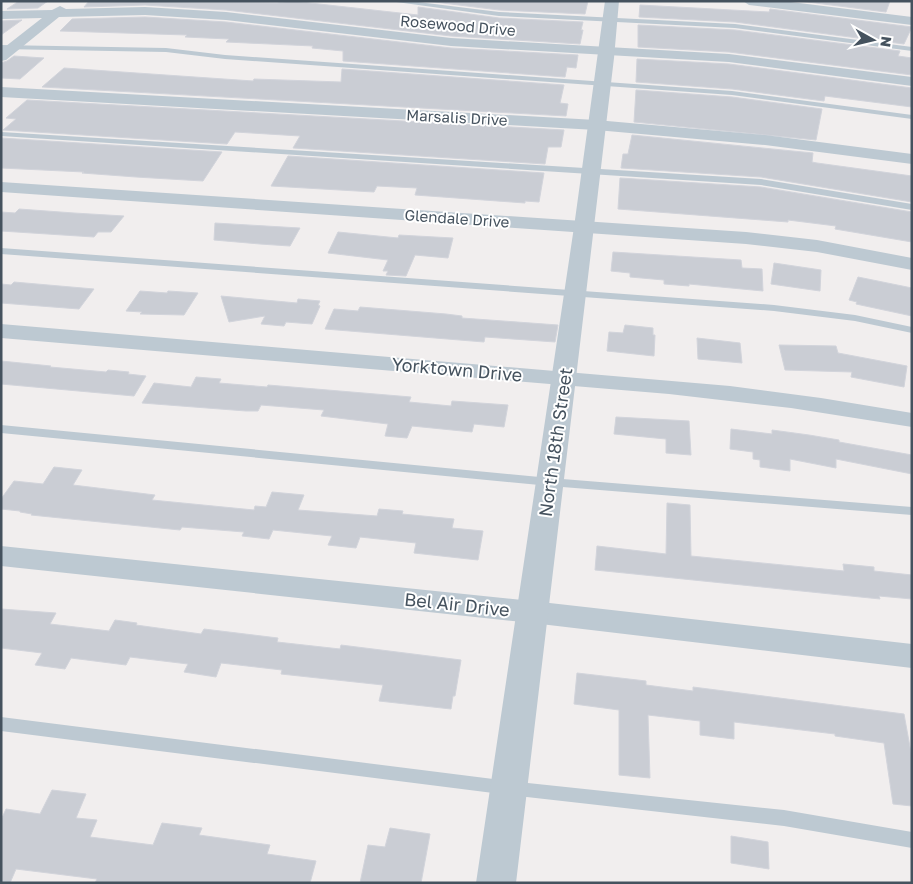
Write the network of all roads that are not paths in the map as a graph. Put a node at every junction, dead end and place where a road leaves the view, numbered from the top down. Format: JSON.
{"nodes":[{"id":1,"x":72,"y":1,"type":"edge"},
{"id":2,"x":392,"y":1,"type":"edge"},
{"id":3,"x":749,"y":1,"type":"edge"},
{"id":4,"x":611,"y":11,"type":"edge"},
{"id":5,"x":56,"y":13,"type":"junction"},
{"id":6,"x":1,"y":15,"type":"edge"},
{"id":7,"x":912,"y":21,"type":"edge"},
{"id":8,"x":7,"y":47,"type":"edge"},
{"id":9,"x":912,"y":49,"type":"edge"},
{"id":10,"x":607,"y":51,"type":"junction"},
{"id":11,"x":1,"y":57,"type":"edge"},
{"id":12,"x":912,"y":82,"type":"edge"},
{"id":13,"x":602,"y":84,"type":"junction"},
{"id":14,"x":1,"y":92,"type":"edge"},
{"id":15,"x":912,"y":117,"type":"edge"},
{"id":16,"x":596,"y":125,"type":"junction"},
{"id":17,"x":1,"y":134,"type":"edge"},
{"id":18,"x":912,"y":159,"type":"edge"},
{"id":19,"x":590,"y":172,"type":"junction"},
{"id":20,"x":1,"y":187,"type":"edge"},
{"id":21,"x":912,"y":207,"type":"edge"},
{"id":22,"x":584,"y":227,"type":"junction"},
{"id":23,"x":1,"y":250,"type":"edge"},
{"id":24,"x":912,"y":264,"type":"edge"},
{"id":25,"x":575,"y":293,"type":"junction"},
{"id":26,"x":912,"y":330,"type":"edge"},
{"id":27,"x":1,"y":331,"type":"edge"},
{"id":28,"x":563,"y":378,"type":"junction"},
{"id":29,"x":912,"y":420,"type":"edge"},
{"id":30,"x":1,"y":429,"type":"edge"},
{"id":31,"x":550,"y":482,"type":"junction"},
{"id":32,"x":912,"y":511,"type":"edge"},
{"id":33,"x":1,"y":556,"type":"edge"},
{"id":34,"x":532,"y":612,"type":"junction"},
{"id":35,"x":912,"y":656,"type":"edge"},
{"id":36,"x":1,"y":724,"type":"edge"},
{"id":37,"x":509,"y":788,"type":"junction"},
{"id":38,"x":912,"y":840,"type":"edge"},
{"id":39,"x":496,"y":883,"type":"edge"}],
"edges":[{"from":1,"to":5,"type":"street"},
{"from":2,"to":4,"type":"lane"},
{"from":3,"to":7,"type":"street"},
{"from":4,"to":9,"type":"lane"},
{"from":4,"to":10,"type":"street","name":"North 18th Street"},
{"from":5,"to":6,"type":"street","name":"Rosewood Drive"},
{"from":5,"to":8,"type":"street"},
{"from":5,"to":10,"type":"street","name":"Rosewood Drive"},
{"from":8,"to":11,"type":"street"},
{"from":8,"to":13,"type":"lane"},
{"from":10,"to":12,"type":"street","name":"Rosewood Drive"},
{"from":10,"to":13,"type":"street","name":"North 18th Street"},
{"from":13,"to":15,"type":"lane"},
{"from":13,"to":16,"type":"street","name":"North 18th Street"},
{"from":14,"to":16,"type":"street","name":"Marsalis Drive"},
{"from":16,"to":18,"type":"street","name":"Marsalis Drive"},
{"from":16,"to":19,"type":"street","name":"North 18th Street"},
{"from":17,"to":19,"type":"lane"},
{"from":19,"to":21,"type":"lane"},
{"from":19,"to":22,"type":"street","name":"North 18th Street"},
{"from":20,"to":22,"type":"street","name":"Glendale Drive"},
{"from":22,"to":24,"type":"street","name":"Glendale Drive"},
{"from":22,"to":25,"type":"street","name":"North 18th Street"},
{"from":23,"to":25,"type":"lane"},
{"from":25,"to":26,"type":"lane"},
{"from":25,"to":28,"type":"street","name":"North 18th Street"},
{"from":27,"to":28,"type":"street","name":"Yorktown Drive"},
{"from":28,"to":29,"type":"street","name":"Yorktown Drive"},
{"from":28,"to":31,"type":"street","name":"North 18th Street"},
{"from":30,"to":31,"type":"lane"},
{"from":31,"to":32,"type":"lane"},
{"from":31,"to":34,"type":"street","name":"North 18th Street"},
{"from":33,"to":34,"type":"street","name":"Bel Air Drive"},
{"from":34,"to":35,"type":"street","name":"Bel Air Drive"},
{"from":34,"to":37,"type":"street","name":"North 18th Street"},
{"from":36,"to":37,"type":"lane"},
{"from":37,"to":38,"type":"lane"},
{"from":37,"to":39,"type":"street","name":"North 18th Street"}]}
